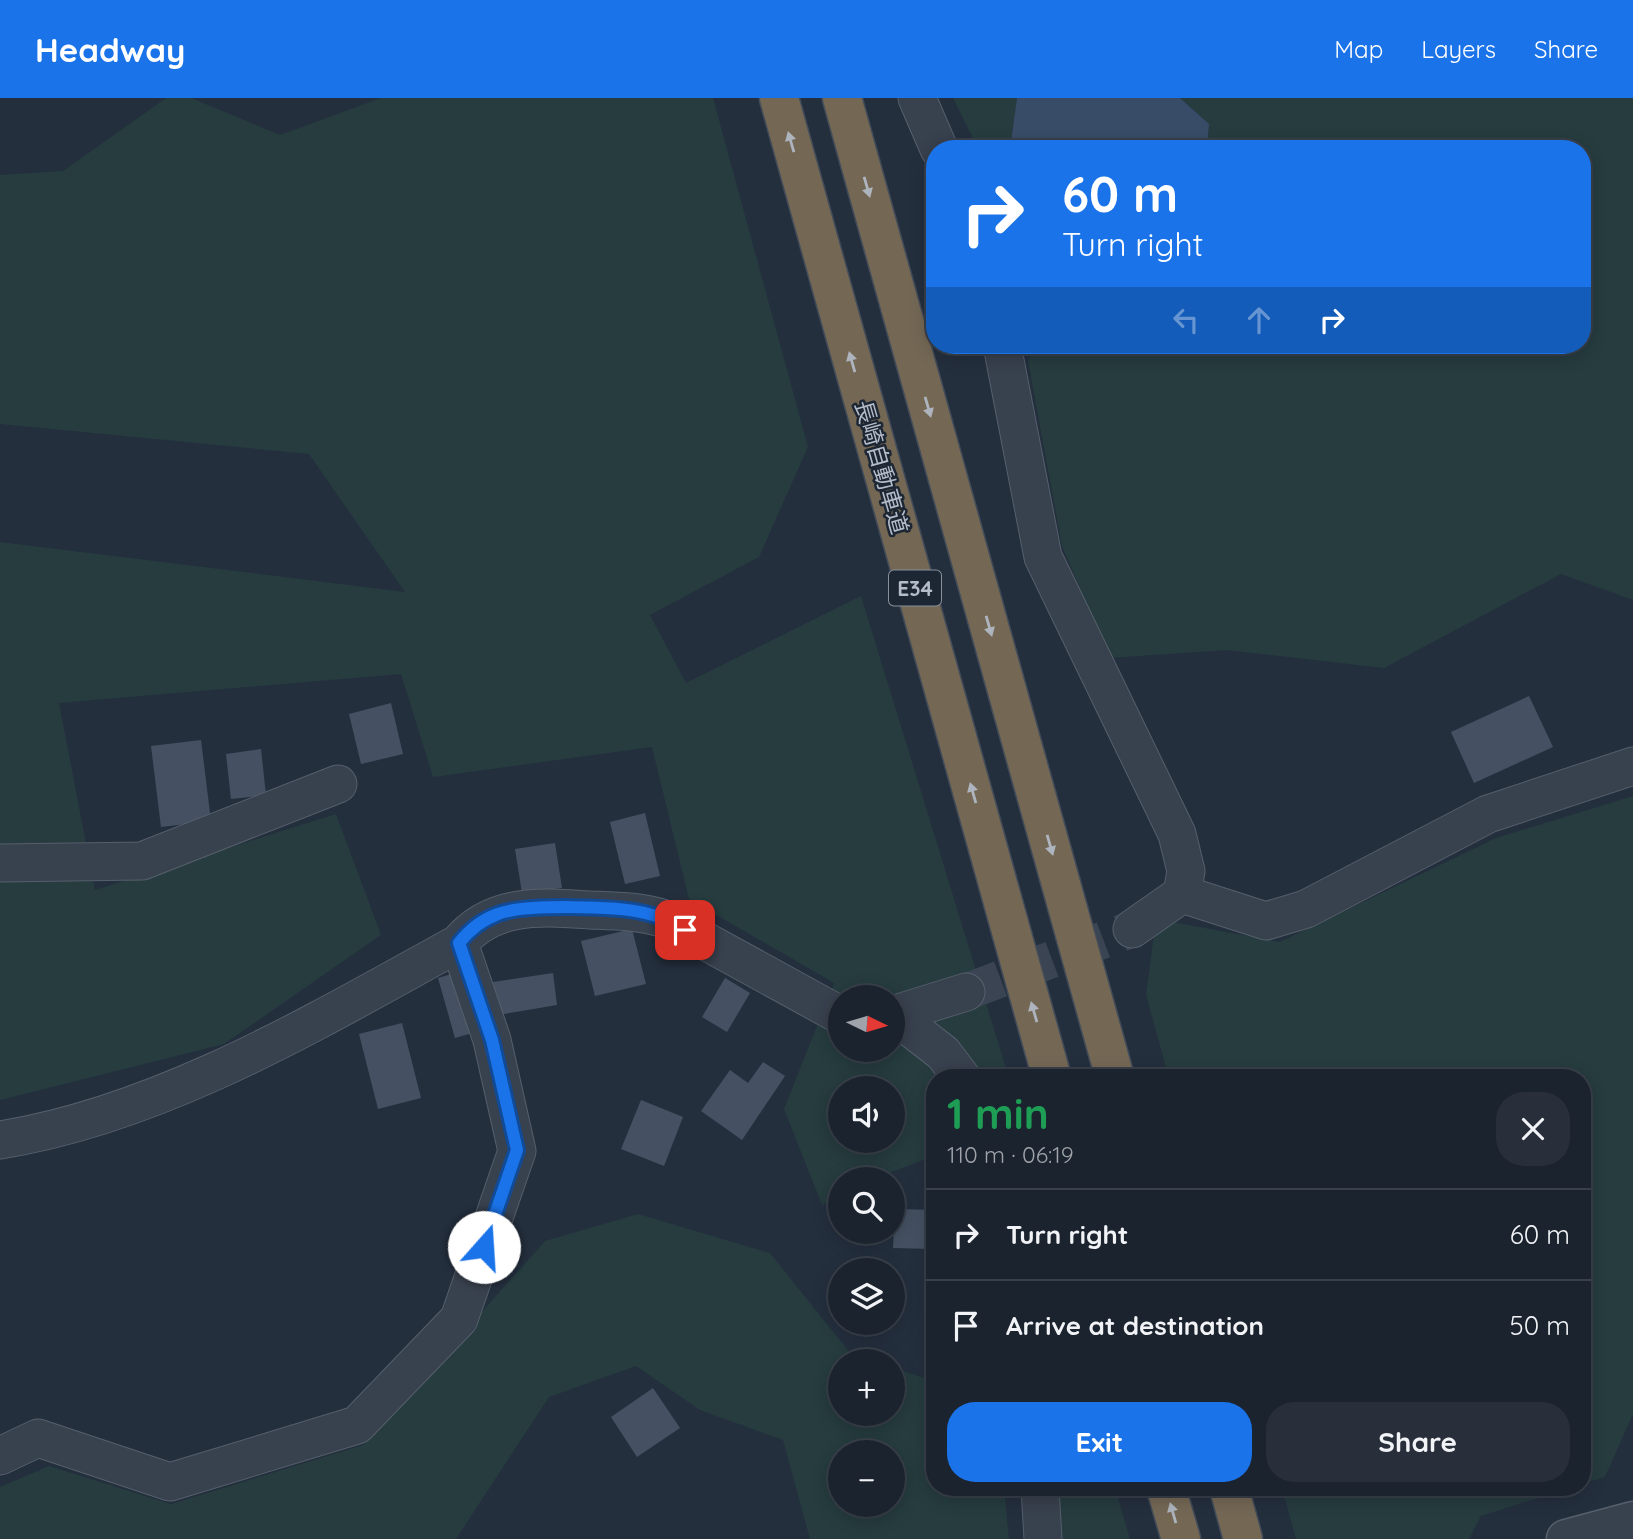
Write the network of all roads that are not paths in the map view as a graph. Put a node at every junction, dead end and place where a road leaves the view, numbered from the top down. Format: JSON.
{"nodes":[{"id":1,"x":779,"y":98,"type":"edge"},
{"id":2,"x":842,"y":98,"type":"edge"},
{"id":3,"x":917,"y":98,"type":"edge"},
{"id":4,"x":935,"y":140,"type":"edge"},
{"id":5,"x":1004,"y":354,"type":"edge"},
{"id":6,"x":1633,"y":766,"type":"edge"},
{"id":7,"x":338,"y":785,"type":"dead end"},
{"id":8,"x":0,"y":863,"type":"edge"},
{"id":9,"x":1182,"y":894,"type":"junction"},
{"id":10,"x":1132,"y":929,"type":"tunnel mouth"},
{"id":11,"x":459,"y":943,"type":"junction"},
{"id":12,"x":966,"y":992,"type":"tunnel mouth"},
{"id":13,"x":828,"y":1008,"type":"edge"},
{"id":14,"x":905,"y":1011,"type":"edge"},
{"id":15,"x":905,"y":1024,"type":"edge"},
{"id":16,"x":955,"y":1069,"type":"edge"},
{"id":17,"x":1049,"y":1069,"type":"edge"},
{"id":18,"x":1112,"y":1069,"type":"edge"},
{"id":19,"x":0,"y":1140,"type":"edge"},
{"id":20,"x":0,"y":1456,"type":"edge"},
{"id":21,"x":1040,"y":1496,"type":"edge"},
{"id":22,"x":1168,"y":1496,"type":"edge"},
{"id":23,"x":1231,"y":1496,"type":"edge"},
{"id":24,"x":1633,"y":1521,"type":"edge"},
{"id":25,"x":1043,"y":1539,"type":"edge"},
{"id":26,"x":1181,"y":1539,"type":"edge"},
{"id":27,"x":1243,"y":1539,"type":"edge"},
{"id":28,"x":1566,"y":1539,"type":"edge"}],
"edges":[{"from":17,"to":1,"type":"highway","name":"長崎自動車道","number":"E34","one_way":true},
{"from":2,"to":18,"type":"highway","number":"E34","one_way":true},
{"from":3,"to":4,"type":"street"},
{"from":5,"to":9,"type":"street"},
{"from":6,"to":9,"type":"street"},
{"from":7,"to":8,"type":"street"},
{"from":9,"to":10,"type":"street"},
{"from":11,"to":13,"type":"street"},
{"from":11,"to":19,"type":"street"},
{"from":11,"to":20,"type":"street"},
{"from":12,"to":14,"type":"street"},
{"from":15,"to":16,"type":"street"},
{"from":21,"to":25,"type":"street"},
{"from":26,"to":22,"type":"highway","one_way":true},
{"from":23,"to":27,"type":"highway"},
{"from":24,"to":28,"type":"street"}]}
